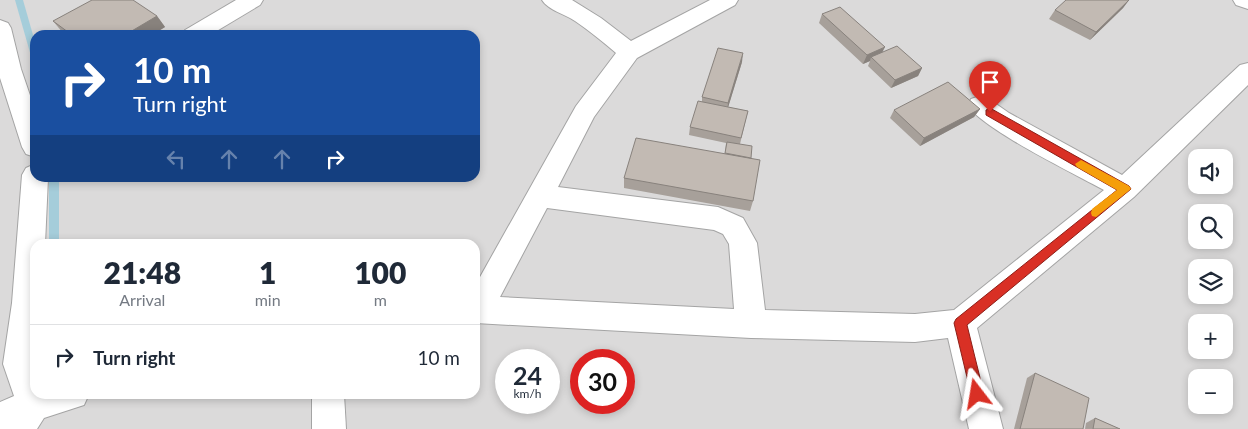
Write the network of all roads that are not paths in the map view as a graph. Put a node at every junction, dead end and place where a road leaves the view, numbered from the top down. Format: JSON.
{"nodes":[{"id":1,"x":252,"y":0,"type":"edge"},
{"id":2,"x":553,"y":0,"type":"edge"},
{"id":3,"x":727,"y":0,"type":"edge"},
{"id":4,"x":1244,"y":0,"type":"edge"},
{"id":5,"x":1248,"y":2,"type":"edge"},
{"id":6,"x":0,"y":28,"type":"edge"},
{"id":7,"x":201,"y":30,"type":"edge"},
{"id":8,"x":629,"y":52,"type":"junction"},
{"id":9,"x":1248,"y":71,"type":"edge"},
{"id":10,"x":980,"y":105,"type":"dead end"},
{"id":11,"x":30,"y":132,"type":"edge"},
{"id":12,"x":35,"y":182,"type":"edge"},
{"id":13,"x":1125,"y":189,"type":"junction"},
{"id":14,"x":540,"y":196,"type":"junction"},
{"id":15,"x":31,"y":239,"type":"edge"},
{"id":16,"x":30,"y":255,"type":"edge"},
{"id":17,"x":480,"y":304,"type":"edge"},
{"id":18,"x":480,"y":309,"type":"edge"},
{"id":19,"x":960,"y":323,"type":"junction"},
{"id":20,"x":752,"y":324,"type":"junction"},
{"id":21,"x":63,"y":399,"type":"edge"},
{"id":22,"x":328,"y":399,"type":"edge"},
{"id":23,"x":26,"y":417,"type":"edge"},
{"id":24,"x":0,"y":418,"type":"edge"},
{"id":25,"x":329,"y":429,"type":"edge"},
{"id":26,"x":986,"y":429,"type":"edge"}],
"edges":[{"from":1,"to":7,"type":"street"},
{"from":2,"to":8,"type":"street"},
{"from":3,"to":8,"type":"street"},
{"from":4,"to":5,"type":"street"},
{"from":6,"to":11,"type":"street"},
{"from":8,"to":14,"type":"street"},
{"from":9,"to":13,"type":"street"},
{"from":10,"to":13,"type":"street"},
{"from":12,"to":15,"type":"street"},
{"from":13,"to":19,"type":"street"},
{"from":14,"to":17,"type":"street"},
{"from":14,"to":20,"type":"street"},
{"from":16,"to":23,"type":"street"},
{"from":18,"to":20,"type":"street"},
{"from":19,"to":20,"type":"street"},
{"from":19,"to":26,"type":"street"},
{"from":21,"to":23,"type":"street"},
{"from":22,"to":25,"type":"street"},
{"from":23,"to":24,"type":"street"}]}
